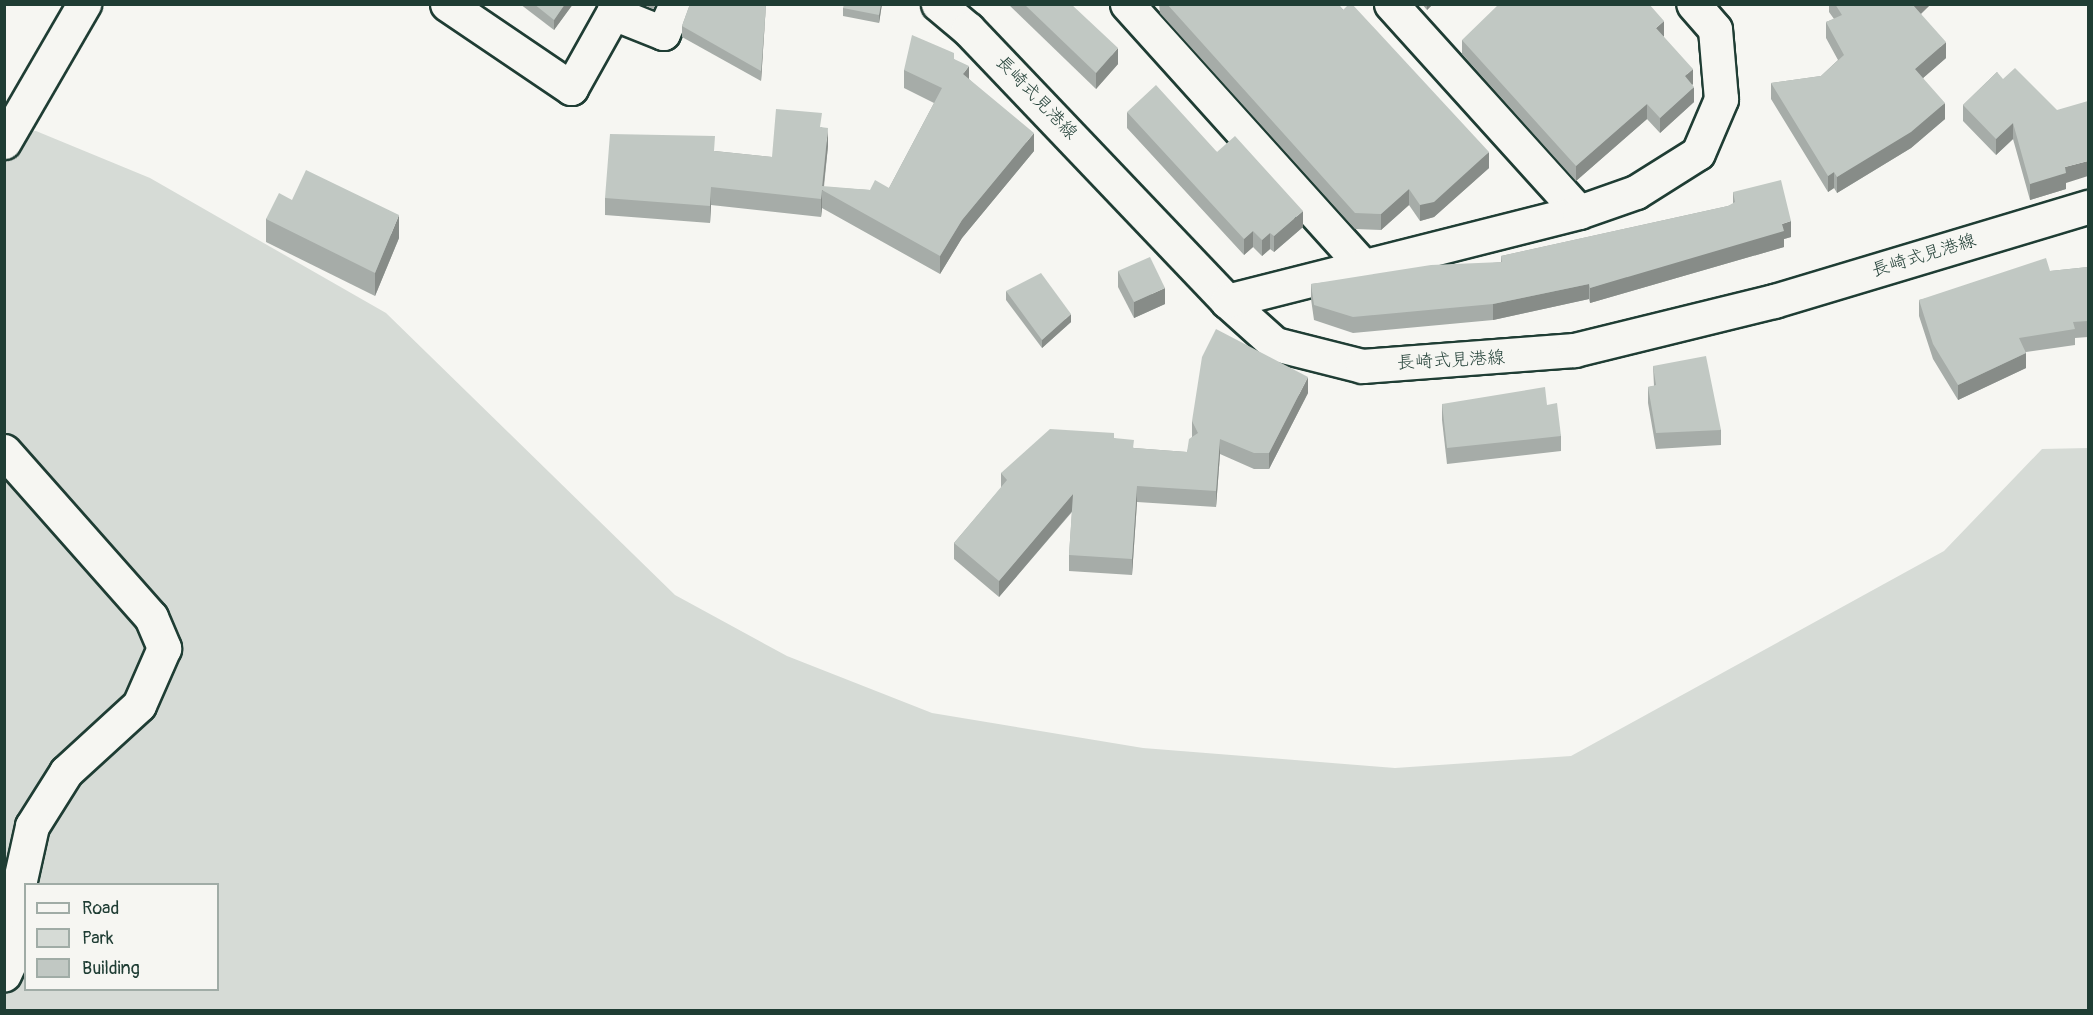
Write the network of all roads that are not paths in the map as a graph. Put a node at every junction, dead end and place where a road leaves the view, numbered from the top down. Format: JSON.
{"nodes":[{"id":1,"x":84,"y":4,"type":"edge"},
{"id":2,"x":447,"y":4,"type":"edge"},
{"id":3,"x":676,"y":4,"type":"edge"},
{"id":4,"x":938,"y":4,"type":"edge"},
{"id":5,"x":1127,"y":4,"type":"edge"},
{"id":6,"x":1391,"y":4,"type":"edge"},
{"id":7,"x":1693,"y":4,"type":"edge"},
{"id":8,"x":4,"y":142,"type":"edge"},
{"id":9,"x":2088,"y":207,"type":"edge"},
{"id":10,"x":1580,"y":212,"type":"junction"},
{"id":11,"x":1364,"y":267,"type":"junction"},
{"id":12,"x":1227,"y":301,"type":"junction"},
{"id":13,"x":4,"y":451,"type":"edge"},
{"id":14,"x":4,"y":974,"type":"edge"}],
"edges":[{"from":1,"to":8,"type":"street"},
{"from":2,"to":3,"type":"street"},
{"from":4,"to":12,"type":"street","name":"長崎式見港線"},
{"from":5,"to":11,"type":"street"},
{"from":6,"to":10,"type":"street"},
{"from":7,"to":10,"type":"street"},
{"from":9,"to":12,"type":"street","name":"長崎式見港線"},
{"from":10,"to":11,"type":"street"},
{"from":11,"to":12,"type":"street"},
{"from":13,"to":14,"type":"street"}]}
